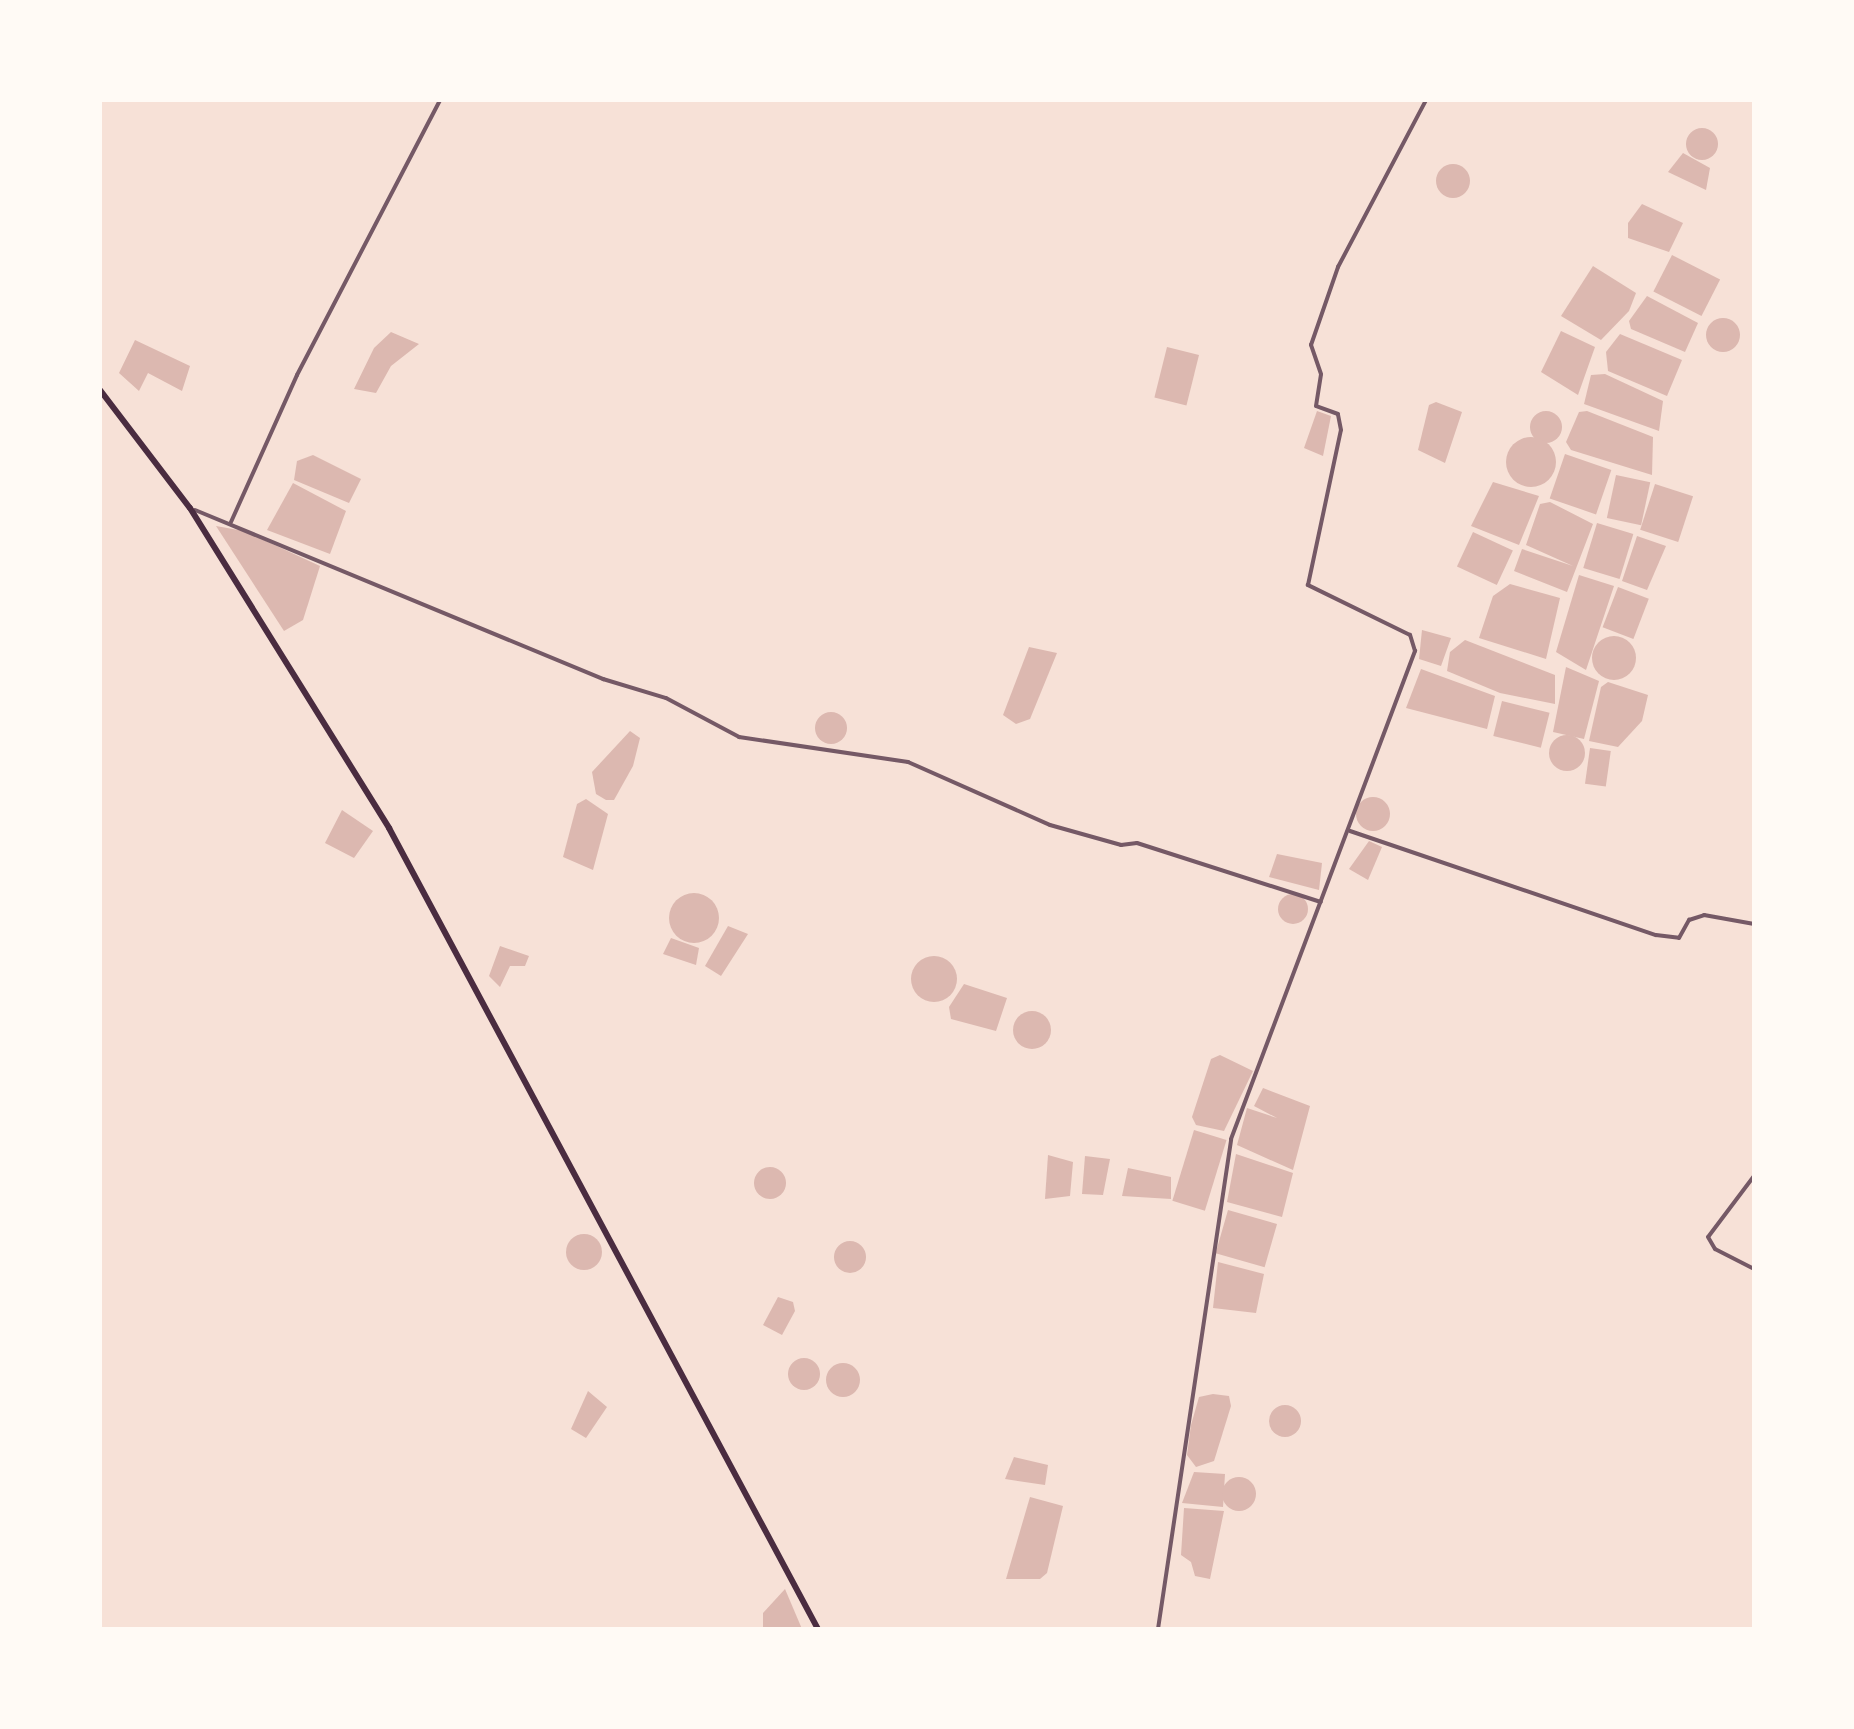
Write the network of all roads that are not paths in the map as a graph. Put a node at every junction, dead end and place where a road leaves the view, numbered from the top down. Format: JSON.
{"nodes":[{"id":1,"x":440,"y":100,"type":"edge"},
{"id":2,"x":1426,"y":100,"type":"edge"},
{"id":3,"x":100,"y":390,"type":"edge"},
{"id":4,"x":190,"y":508,"type":"junction"},
{"id":5,"x":231,"y":522,"type":"junction"},
{"id":6,"x":1348,"y":830,"type":"junction"},
{"id":7,"x":1321,"y":902,"type":"junction"},
{"id":8,"x":1754,"y":924,"type":"edge"},
{"id":9,"x":1754,"y":1176,"type":"edge"},
{"id":10,"x":1754,"y":1269,"type":"edge"},
{"id":11,"x":818,"y":1629,"type":"edge"},
{"id":12,"x":1158,"y":1629,"type":"edge"}],
"edges":[{"from":1,"to":5,"type":"street"},
{"from":2,"to":6,"type":"street"},
{"from":3,"to":4,"type":"main road"},
{"from":4,"to":5,"type":"street"},
{"from":4,"to":11,"type":"main road"},
{"from":5,"to":7,"type":"street"},
{"from":6,"to":7,"type":"street"},
{"from":6,"to":8,"type":"street"},
{"from":7,"to":12,"type":"street"},
{"from":9,"to":10,"type":"street"}]}
